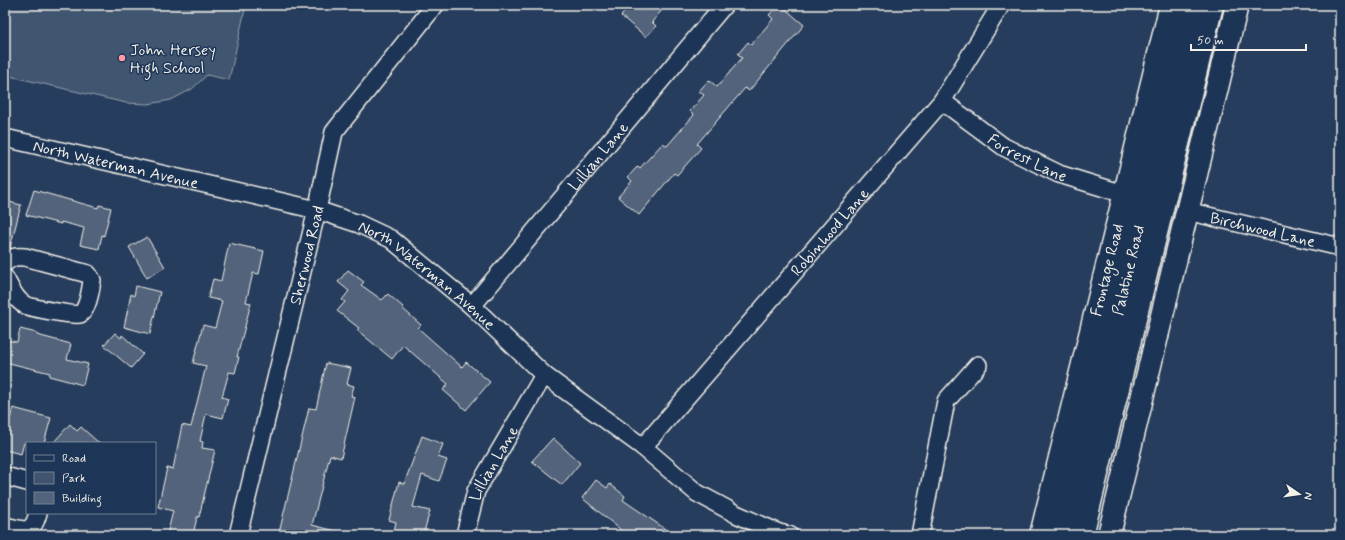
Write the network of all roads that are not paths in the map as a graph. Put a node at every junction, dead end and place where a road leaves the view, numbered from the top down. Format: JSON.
{"nodes":[{"id":1,"x":435,"y":5,"type":"edge"},
{"id":2,"x":724,"y":5,"type":"edge"},
{"id":3,"x":1001,"y":5,"type":"edge"},
{"id":4,"x":1171,"y":5,"type":"edge"},
{"id":5,"x":1193,"y":5,"type":"edge"},
{"id":6,"x":1212,"y":5,"type":"edge"},
{"id":7,"x":1237,"y":5,"type":"edge"},
{"id":8,"x":942,"y":101,"type":"junction"},
{"id":9,"x":5,"y":138,"type":"edge"},
{"id":10,"x":1124,"y":194,"type":"junction"},
{"id":11,"x":317,"y":210,"type":"junction"},
{"id":12,"x":1187,"y":211,"type":"junction"},
{"id":13,"x":1340,"y":247,"type":"edge"},
{"id":14,"x":5,"y":263,"type":"edge"},
{"id":15,"x":5,"y":278,"type":"edge"},
{"id":16,"x":472,"y":306,"type":"junction"},
{"id":17,"x":978,"y":365,"type":"dead end"},
{"id":18,"x":544,"y":375,"type":"junction"},
{"id":19,"x":643,"y":447,"type":"junction"},
{"id":20,"x":5,"y":476,"type":"edge"},
{"id":21,"x":26,"y":482,"type":"edge"},
{"id":22,"x":38,"y":514,"type":"edge"},
{"id":23,"x":5,"y":526,"type":"edge"},
{"id":24,"x":238,"y":535,"type":"edge"},
{"id":25,"x":465,"y":535,"type":"edge"},
{"id":26,"x":789,"y":535,"type":"edge"},
{"id":27,"x":920,"y":535,"type":"edge"},
{"id":28,"x":1041,"y":535,"type":"edge"},
{"id":29,"x":1062,"y":535,"type":"edge"},
{"id":30,"x":1082,"y":535,"type":"edge"},
{"id":31,"x":1109,"y":535,"type":"edge"}],
"edges":[{"from":1,"to":11,"type":"street","name":"Sherwood Road"},
{"from":2,"to":16,"type":"street","name":"Lillian Lane"},
{"from":3,"to":8,"type":"street","name":"Robinhood Lane"},
{"from":4,"to":10,"type":"main road","name":"Frontage Road"},
{"from":5,"to":29,"type":"main road","name":"Palatine Road"},
{"from":6,"to":30,"type":"main road","name":"Palatine Road"},
{"from":7,"to":12,"type":"main road"},
{"from":8,"to":10,"type":"street","name":"Forrest Lane"},
{"from":8,"to":19,"type":"street","name":"Robinhood Lane"},
{"from":9,"to":11,"type":"street","name":"North Waterman Avenue"},
{"from":10,"to":28,"type":"main road","name":"Frontage Road"},
{"from":11,"to":16,"type":"street","name":"North Waterman Avenue"},
{"from":11,"to":24,"type":"street","name":"Sherwood Road"},
{"from":12,"to":13,"type":"street","name":"Birchwood Lane"},
{"from":12,"to":31,"type":"main road"},
{"from":14,"to":15,"type":"street"},
{"from":16,"to":18,"type":"street","name":"North Waterman Avenue"},
{"from":17,"to":27,"type":"street"},
{"from":18,"to":19,"type":"street","name":"North Waterman Avenue"},
{"from":18,"to":25,"type":"street","name":"Lillian Lane"},
{"from":19,"to":26,"type":"street","name":"North Waterman Avenue"},
{"from":20,"to":21,"type":"street"},
{"from":22,"to":23,"type":"street"}]}
